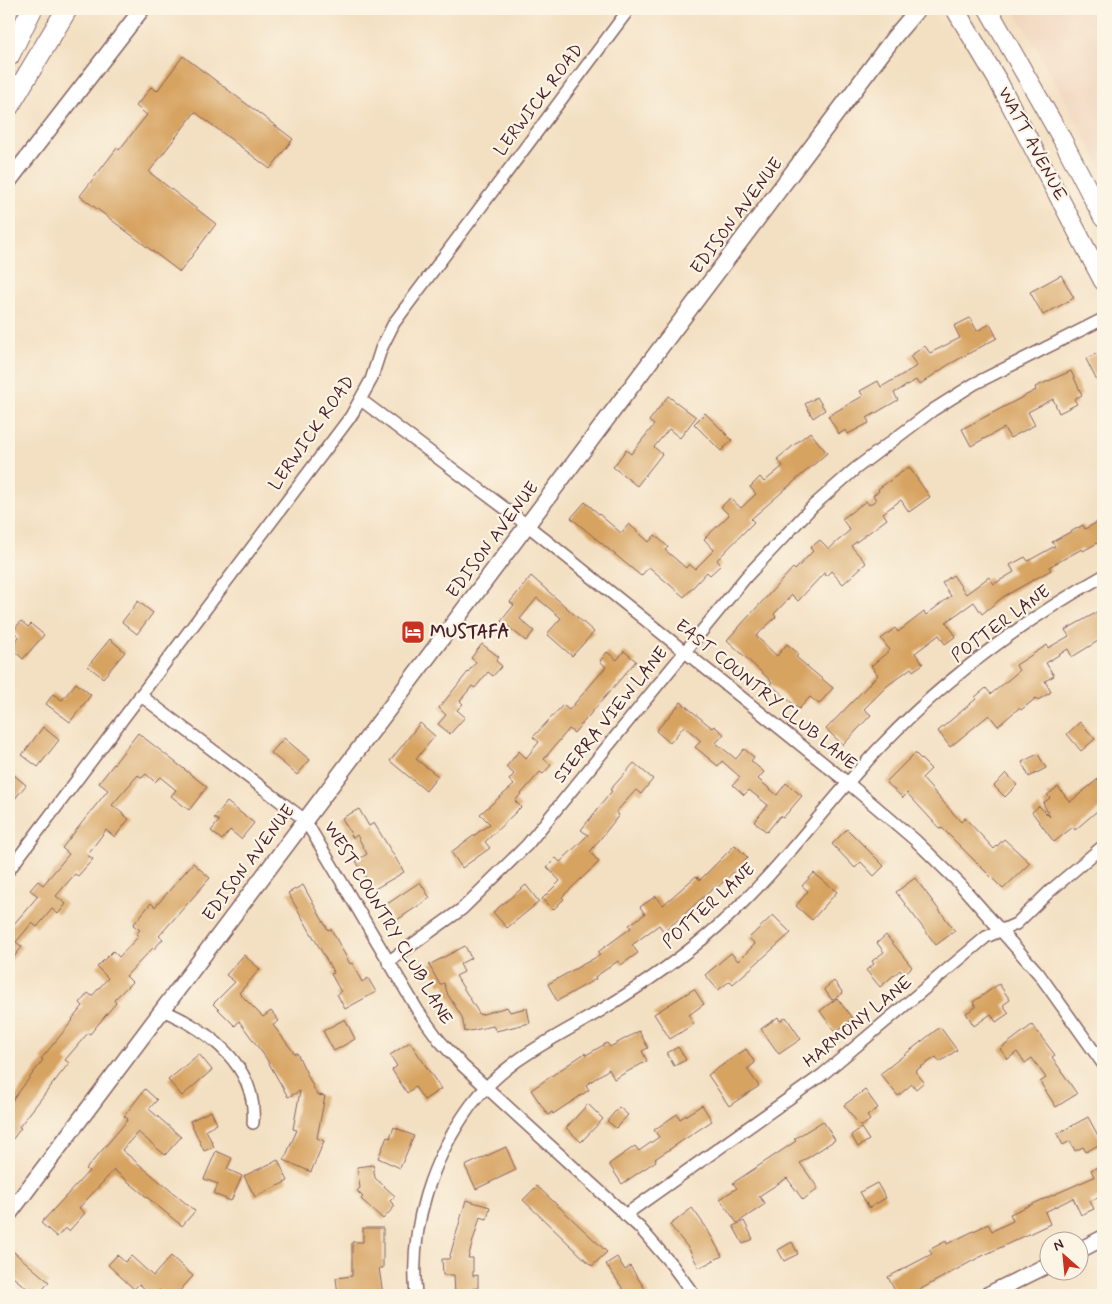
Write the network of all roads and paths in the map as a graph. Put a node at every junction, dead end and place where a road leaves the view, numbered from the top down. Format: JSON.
{"nodes":[{"id":1,"x":32,"y":9,"type":"edge"},
{"id":2,"x":67,"y":9,"type":"edge"},
{"id":3,"x":142,"y":9,"type":"edge"},
{"id":4,"x":630,"y":9,"type":"edge"},
{"id":5,"x":918,"y":9,"type":"edge"},
{"id":6,"x":955,"y":9,"type":"edge"},
{"id":7,"x":988,"y":9,"type":"edge"},
{"id":8,"x":9,"y":56,"type":"edge"},
{"id":9,"x":9,"y":106,"type":"edge"},
{"id":10,"x":9,"y":181,"type":"edge"},
{"id":11,"x":1103,"y":218,"type":"edge"},
{"id":12,"x":1103,"y":282,"type":"edge"},
{"id":13,"x":1103,"y":319,"type":"edge"},
{"id":14,"x":361,"y":400,"type":"junction"},
{"id":15,"x":527,"y":525,"type":"junction"},
{"id":16,"x":1103,"y":576,"type":"edge"},
{"id":17,"x":685,"y":652,"type":"junction"},
{"id":18,"x":140,"y":695,"type":"junction"},
{"id":19,"x":848,"y":783,"type":"junction"},
{"id":20,"x":305,"y":820,"type":"junction"},
{"id":21,"x":1103,"y":846,"type":"edge"},
{"id":22,"x":9,"y":870,"type":"edge"},
{"id":23,"x":1002,"y":930,"type":"junction"},
{"id":24,"x":388,"y":962,"type":"junction"},
{"id":25,"x":162,"y":1010,"type":"junction"},
{"id":26,"x":1103,"y":1064,"type":"edge"},
{"id":27,"x":487,"y":1087,"type":"junction"},
{"id":28,"x":253,"y":1123,"type":"dead end"},
{"id":29,"x":9,"y":1214,"type":"edge"},
{"id":30,"x":625,"y":1215,"type":"junction"},
{"id":31,"x":1103,"y":1238,"type":"edge"},
{"id":32,"x":1090,"y":1245,"type":"edge"},
{"id":33,"x":1040,"y":1269,"type":"edge"},
{"id":34,"x":416,"y":1295,"type":"edge"},
{"id":35,"x":694,"y":1295,"type":"edge"},
{"id":36,"x":987,"y":1295,"type":"edge"}],
"edges":[{"from":1,"to":8,"type":"highway"},
{"from":2,"to":9,"type":"highway"},
{"from":3,"to":10,"type":"street"},
{"from":4,"to":14,"type":"street","name":"LERWICK ROAD"},
{"from":5,"to":15,"type":"street","name":"EDISON AVENUE"},
{"from":6,"to":12,"type":"main road","name":"WATT AVENUE"},
{"from":7,"to":11,"type":"main road","name":"WATT AVENUE"},
{"from":13,"to":17,"type":"street","name":"SIERRA VIEW LANE"},
{"from":14,"to":15,"type":"street","name":"EAST COUNTRY CLUB LANE"},
{"from":14,"to":18,"type":"street","name":"LERWICK ROAD"},
{"from":15,"to":17,"type":"street","name":"EAST COUNTRY CLUB LANE"},
{"from":15,"to":20,"type":"street","name":"EDISON AVENUE"},
{"from":16,"to":19,"type":"street","name":"POTTER LANE"},
{"from":17,"to":19,"type":"street","name":"EAST COUNTRY CLUB LANE"},
{"from":17,"to":24,"type":"street","name":"SIERRA VIEW LANE"},
{"from":18,"to":20,"type":"street","name":"WEST COUNTRY CLUB LANE"},
{"from":18,"to":22,"type":"street","name":"LERWICK ROAD"},
{"from":19,"to":23,"type":"street","name":"EAST COUNTRY CLUB LANE"},
{"from":19,"to":27,"type":"street","name":"POTTER LANE"},
{"from":20,"to":24,"type":"street","name":"WEST COUNTRY CLUB LANE"},
{"from":20,"to":25,"type":"street","name":"EDISON AVENUE"},
{"from":21,"to":23,"type":"street","name":"HARMONY LANE"},
{"from":23,"to":26,"type":"street","name":"EAST COUNTRY CLUB LANE"},
{"from":23,"to":30,"type":"street","name":"HARMONY LANE"},
{"from":24,"to":27,"type":"street","name":"WEST COUNTRY CLUB LANE"},
{"from":25,"to":28,"type":"street"},
{"from":25,"to":29,"type":"street","name":"EDISON AVENUE"},
{"from":27,"to":30,"type":"street","name":"WEST COUNTRY CLUB LANE"},
{"from":27,"to":34,"type":"street","name":"POTTER LANE"},
{"from":30,"to":35,"type":"street","name":"WEST COUNTRY CLUB LANE"},
{"from":31,"to":32,"type":"street"},
{"from":33,"to":36,"type":"street"}]}
